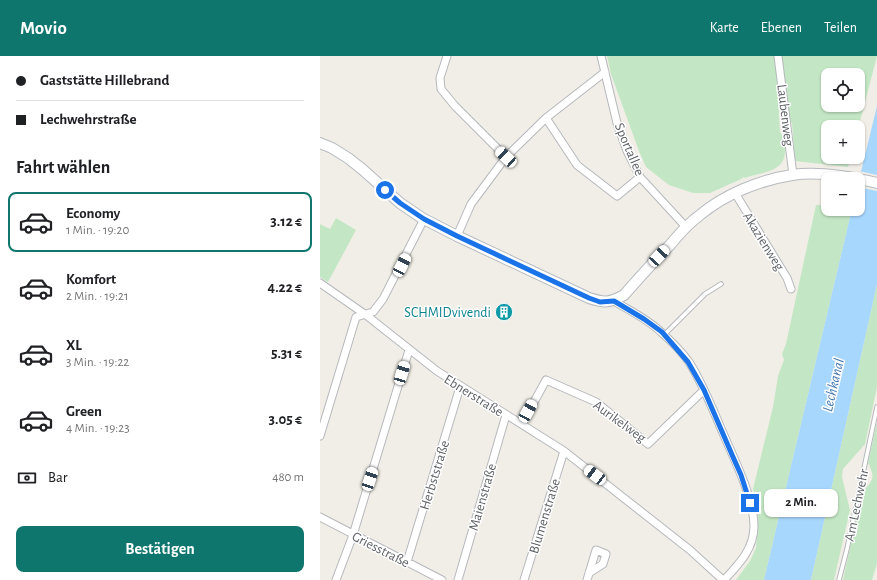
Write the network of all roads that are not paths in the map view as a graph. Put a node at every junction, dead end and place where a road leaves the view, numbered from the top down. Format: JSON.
{"nodes":[{"id":1,"x":447,"y":56,"type":"edge"},
{"id":2,"x":601,"y":56,"type":"edge"},
{"id":3,"x":778,"y":56,"type":"edge"},
{"id":4,"x":605,"y":72,"type":"junction"},
{"id":5,"x":546,"y":118,"type":"junction"},
{"id":6,"x":320,"y":143,"type":"edge"},
{"id":7,"x":506,"y":157,"type":"junction"},
{"id":8,"x":793,"y":175,"type":"junction"},
{"id":9,"x":640,"y":178,"type":"junction"},
{"id":10,"x":877,"y":182,"type":"edge"},
{"id":11,"x":735,"y":194,"type":"junction"},
{"id":12,"x":424,"y":219,"type":"junction"},
{"id":13,"x":686,"y":227,"type":"junction"},
{"id":14,"x":457,"y":236,"type":"junction"},
{"id":15,"x":320,"y":283,"type":"edge"},
{"id":16,"x":721,"y":284,"type":"dead end"},
{"id":17,"x":791,"y":289,"type":"dead end"},
{"id":18,"x":614,"y":301,"type":"junction"},
{"id":19,"x":366,"y":315,"type":"junction"},
{"id":20,"x":664,"y":335,"type":"junction"},
{"id":21,"x":409,"y":350,"type":"junction"},
{"id":22,"x":460,"y":387,"type":"junction"},
{"id":23,"x":704,"y":390,"type":"junction"},
{"id":24,"x":877,"y":407,"type":"edge"},
{"id":25,"x":506,"y":415,"type":"junction"},
{"id":26,"x":522,"y":424,"type":"junction"},
{"id":27,"x":320,"y":436,"type":"edge"},
{"id":28,"x":564,"y":451,"type":"junction"},
{"id":29,"x":320,"y":517,"type":"edge"},
{"id":30,"x":353,"y":535,"type":"junction"},
{"id":31,"x":407,"y":562,"type":"junction"},
{"id":32,"x":432,"y":578,"type":"edge"},
{"id":33,"x":336,"y":580,"type":"edge"},
{"id":34,"x":442,"y":580,"type":"edge"},
{"id":35,"x":458,"y":580,"type":"edge"},
{"id":36,"x":524,"y":580,"type":"edge"},
{"id":37,"x":723,"y":580,"type":"edge"},
{"id":38,"x":839,"y":580,"type":"edge"}],
"edges":[{"from":1,"to":7,"type":"street"},
{"from":2,"to":4,"type":"street","name":"Sportallee"},
{"from":3,"to":8,"type":"street","name":"Laubenweg"},
{"from":4,"to":5,"type":"street"},
{"from":4,"to":9,"type":"street","name":"Sportallee"},
{"from":5,"to":7,"type":"street"},
{"from":5,"to":9,"type":"street"},
{"from":6,"to":12,"type":"main road"},
{"from":7,"to":14,"type":"street"},
{"from":8,"to":10,"type":"main road"},
{"from":8,"to":11,"type":"main road"},
{"from":9,"to":13,"type":"street","name":"Sportallee"},
{"from":11,"to":13,"type":"main road"},
{"from":11,"to":17,"type":"street","name":"Akazienweg"},
{"from":12,"to":14,"type":"main road"},
{"from":12,"to":19,"type":"street"},
{"from":13,"to":18,"type":"main road"},
{"from":14,"to":18,"type":"main road"},
{"from":15,"to":19,"type":"street","name":"Ebnerstraße"},
{"from":16,"to":20,"type":"lane"},
{"from":18,"to":20,"type":"street"},
{"from":19,"to":21,"type":"street","name":"Ebnerstraße"},
{"from":19,"to":27,"type":"street"},
{"from":20,"to":23,"type":"street"},
{"from":21,"to":22,"type":"street","name":"Ebnerstraße"},
{"from":21,"to":30,"type":"street"},
{"from":22,"to":25,"type":"street","name":"Ebnerstraße"},
{"from":22,"to":31,"type":"street","name":"Herbststraße"},
{"from":23,"to":26,"type":"street","name":"Aurikelweg"},
{"from":23,"to":37,"type":"street"},
{"from":24,"to":38,"type":"lane","name":"Am Lechwehr"},
{"from":25,"to":26,"type":"street","name":"Ebnerstraße"},
{"from":25,"to":35,"type":"street","name":"Maienstraße"},
{"from":26,"to":28,"type":"street","name":"Ebnerstraße"},
{"from":28,"to":36,"type":"street","name":"Blumenstraße"},
{"from":28,"to":37,"type":"street","name":"Ebnerstraße"},
{"from":29,"to":30,"type":"street","name":"Griesstraße"},
{"from":30,"to":31,"type":"street","name":"Griesstraße"},
{"from":30,"to":33,"type":"street"},
{"from":31,"to":32,"type":"street","name":"Griesstraße"},
{"from":32,"to":34,"type":"street","name":"Griesstraße"}]}
